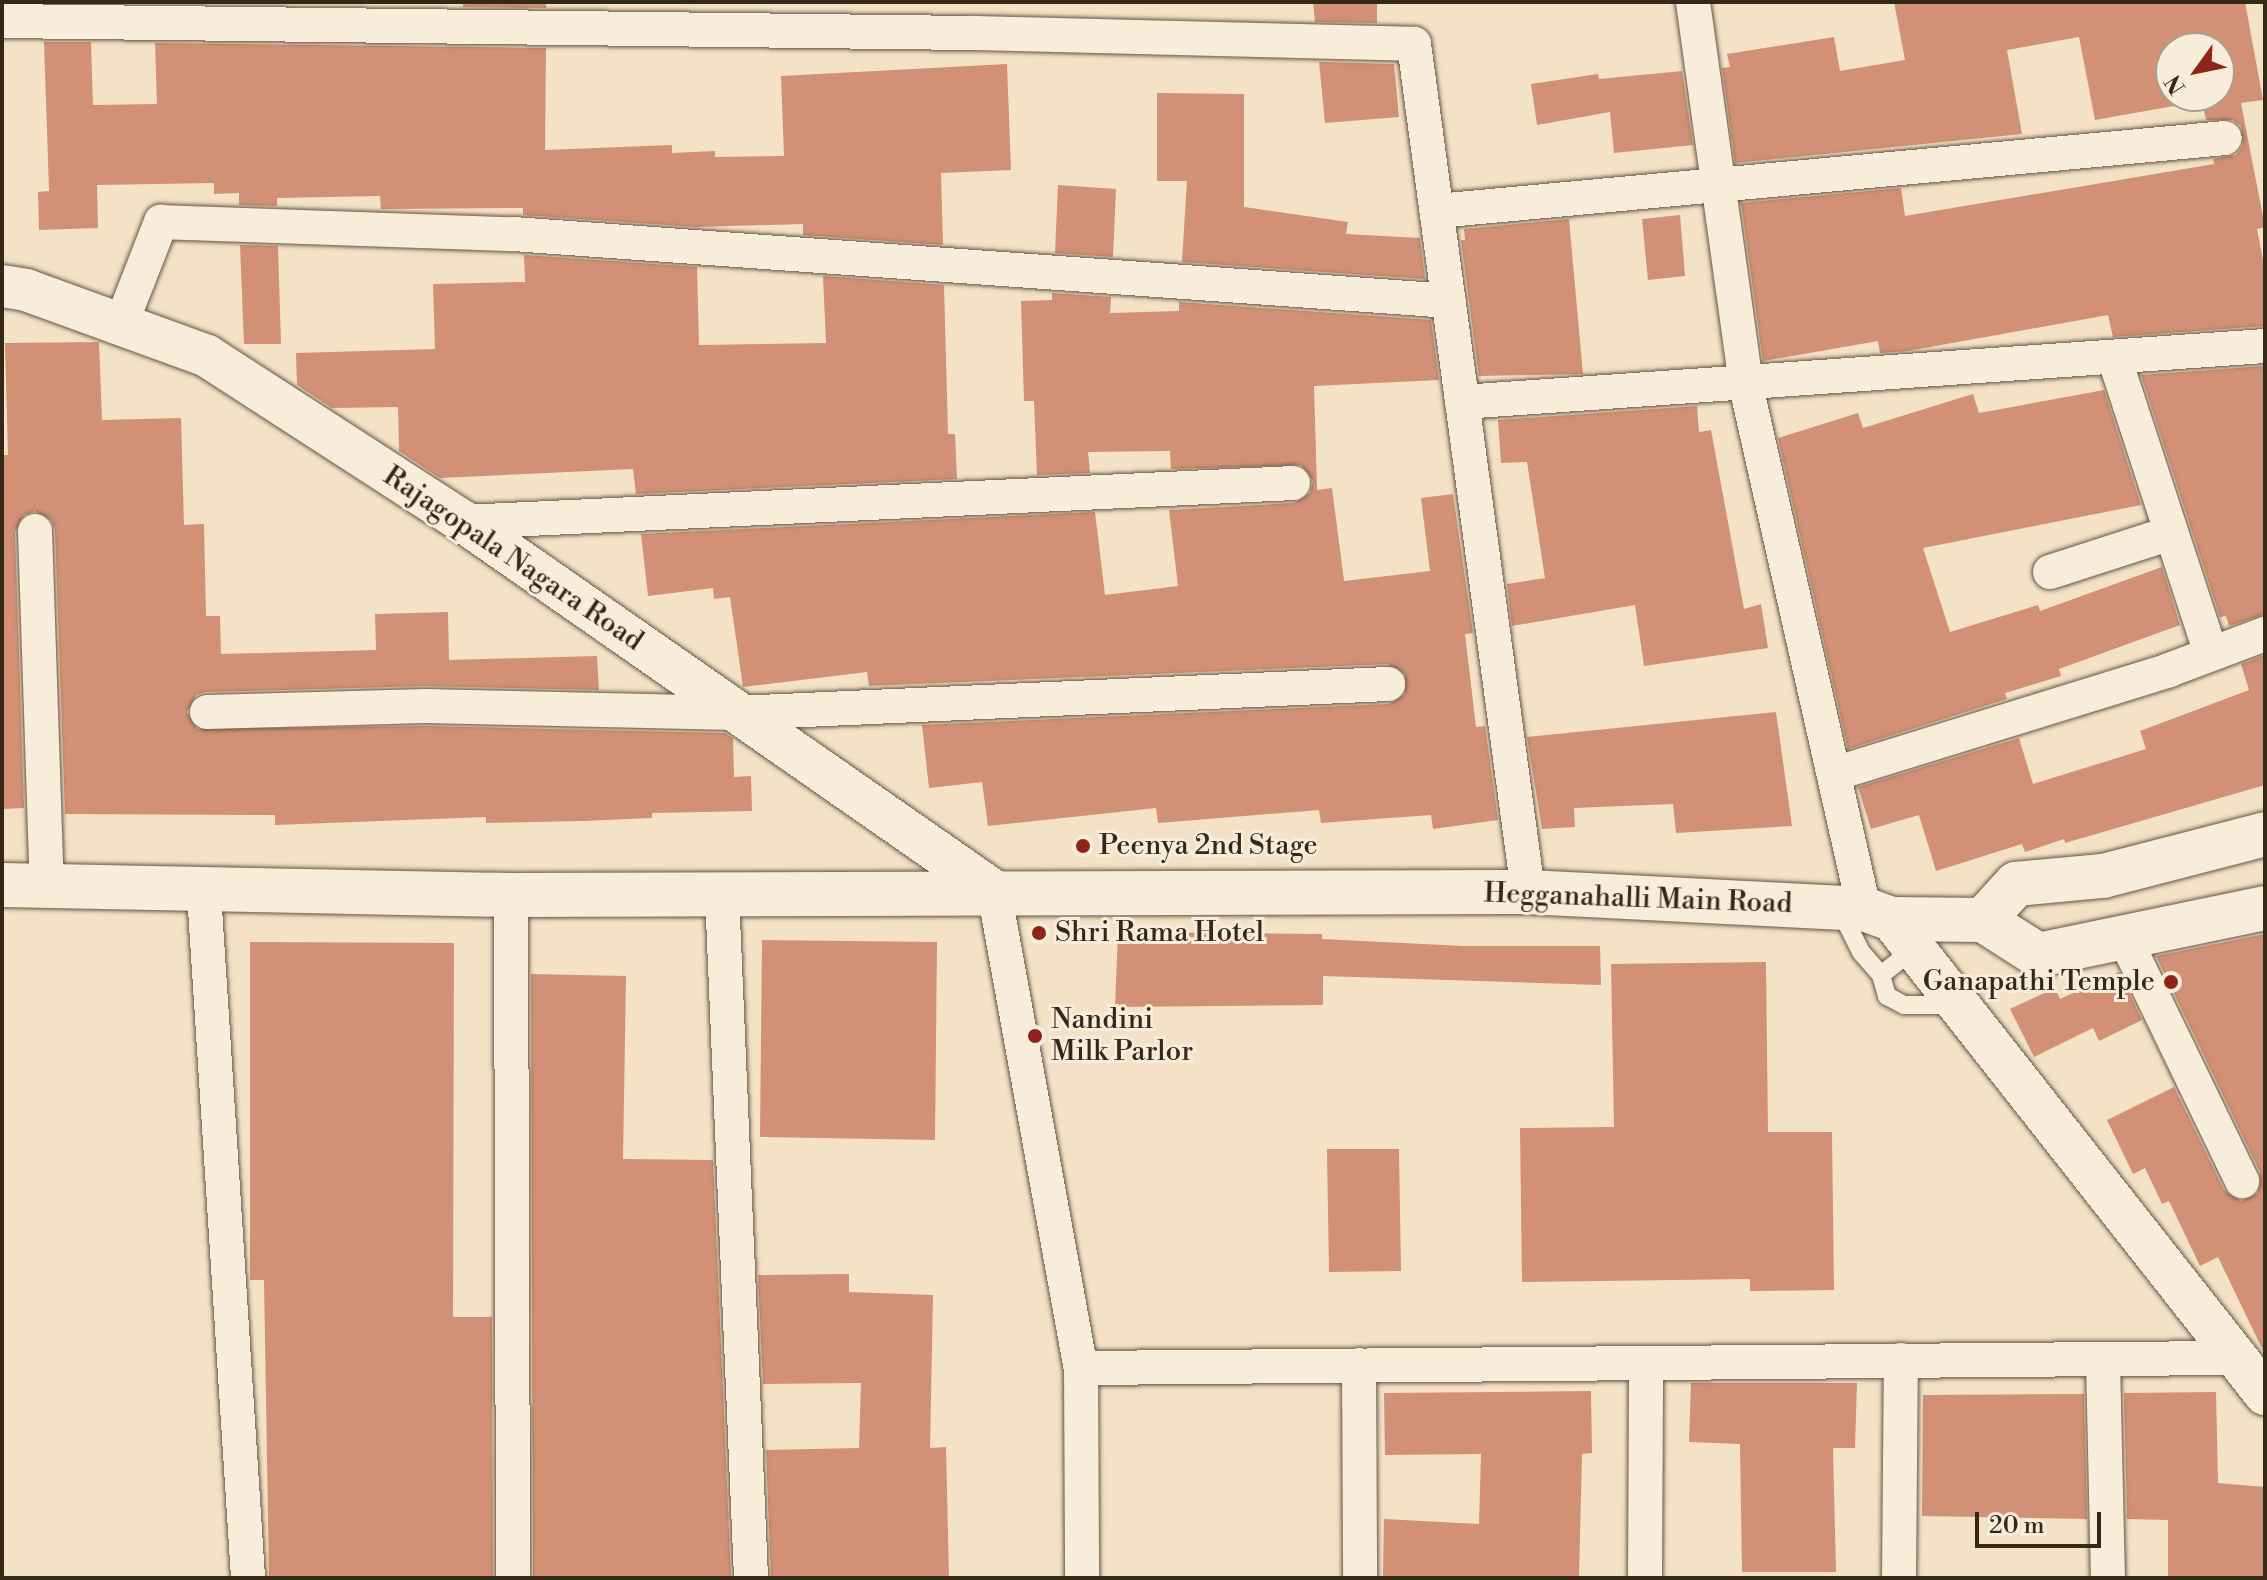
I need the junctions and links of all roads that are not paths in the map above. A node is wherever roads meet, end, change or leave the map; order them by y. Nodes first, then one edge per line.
1 (1693, 2) edge
2 (58, 12) edge
3 (2, 21) edge
4 (2225, 138) dead end
5 (1722, 188) junction
6 (1437, 211) junction
7 (2, 286) edge
8 (1449, 301) junction
9 (121, 324) junction
10 (2265, 346) edge
11 (2114, 357) junction
12 (1746, 386) junction
13 (1462, 402) junction
14 (1293, 483) dead end
15 (464, 522) junction
16 (35, 531) dead end
17 (2171, 533) junction
18 (2050, 572) dead end
19 (2265, 634) edge
20 (2211, 654) junction
21 (1388, 684) dead end
22 (207, 712) dead end
23 (737, 713) junction
24 (1834, 774) junction
25 (2265, 834) edge
26 (2, 885) edge
27 (47, 887) junction
28 (994, 891) junction
29 (1528, 892) junction
30 (204, 893) junction
31 (722, 894) junction
32 (511, 895) junction
33 (2265, 908) edge
34 (1983, 920) junction
35 (1878, 921) junction
36 (2126, 941) junction
37 (1881, 975) junction
38 (1962, 1005) junction
39 (2242, 1181) dead end
40 (2236, 1358) junction
41 (1901, 1360) junction
42 (2103, 1361) junction
43 (1646, 1363) junction
44 (1359, 1365) junction
45 (1081, 1368) junction
46 (2265, 1394) edge
47 (248, 1578) edge
48 (513, 1578) edge
49 (751, 1578) edge
50 (1082, 1578) edge
51 (1360, 1578) edge
52 (1645, 1578) edge
53 (1899, 1578) edge
54 (2108, 1578) edge

1 - 5 street
2 - 3 street
2 - 6 street
4 - 5 street
5 - 6 street
5 - 12 street
6 - 8 street
7 - 9 street, Rajagopala Nagara Road
8 - 9 street
8 - 13 street
9 - 15 street, Rajagopala Nagara Road
10 - 11 street
11 - 12 street
11 - 17 street
12 - 13 street
12 - 24 street
13 - 29 street
14 - 15 street
15 - 23 street, Rajagopala Nagara Road
16 - 27 street
17 - 18 street
17 - 20 street
19 - 20 street
20 - 24 street
21 - 23 street
22 - 23 street
23 - 28 street, Rajagopala Nagara Road
24 - 35 street
25 - 34 main road
26 - 27 main road, Hegganahalli Main Road
27 - 30 main road, Hegganahalli Main Road
28 - 29 main road, Hegganahalli Main Road
28 - 31 main road, Hegganahalli Main Road
28 - 45 street
29 - 35 main road, Hegganahalli Main Road
30 - 32 main road, Hegganahalli Main Road
30 - 47 street
31 - 32 main road, Hegganahalli Main Road
31 - 49 street
32 - 48 street
33 - 36 main road
34 - 35 main road, Hegganahalli Main Road
34 - 36 main road
35 - 37 lane
35 - 37 lane
35 - 38 street
36 - 39 street
37 - 38 lane
38 - 40 street
40 - 42 street
40 - 46 street
41 - 42 street
41 - 43 street
41 - 53 street
42 - 54 street
43 - 44 street
43 - 52 street
44 - 45 street
44 - 51 street
45 - 50 street

